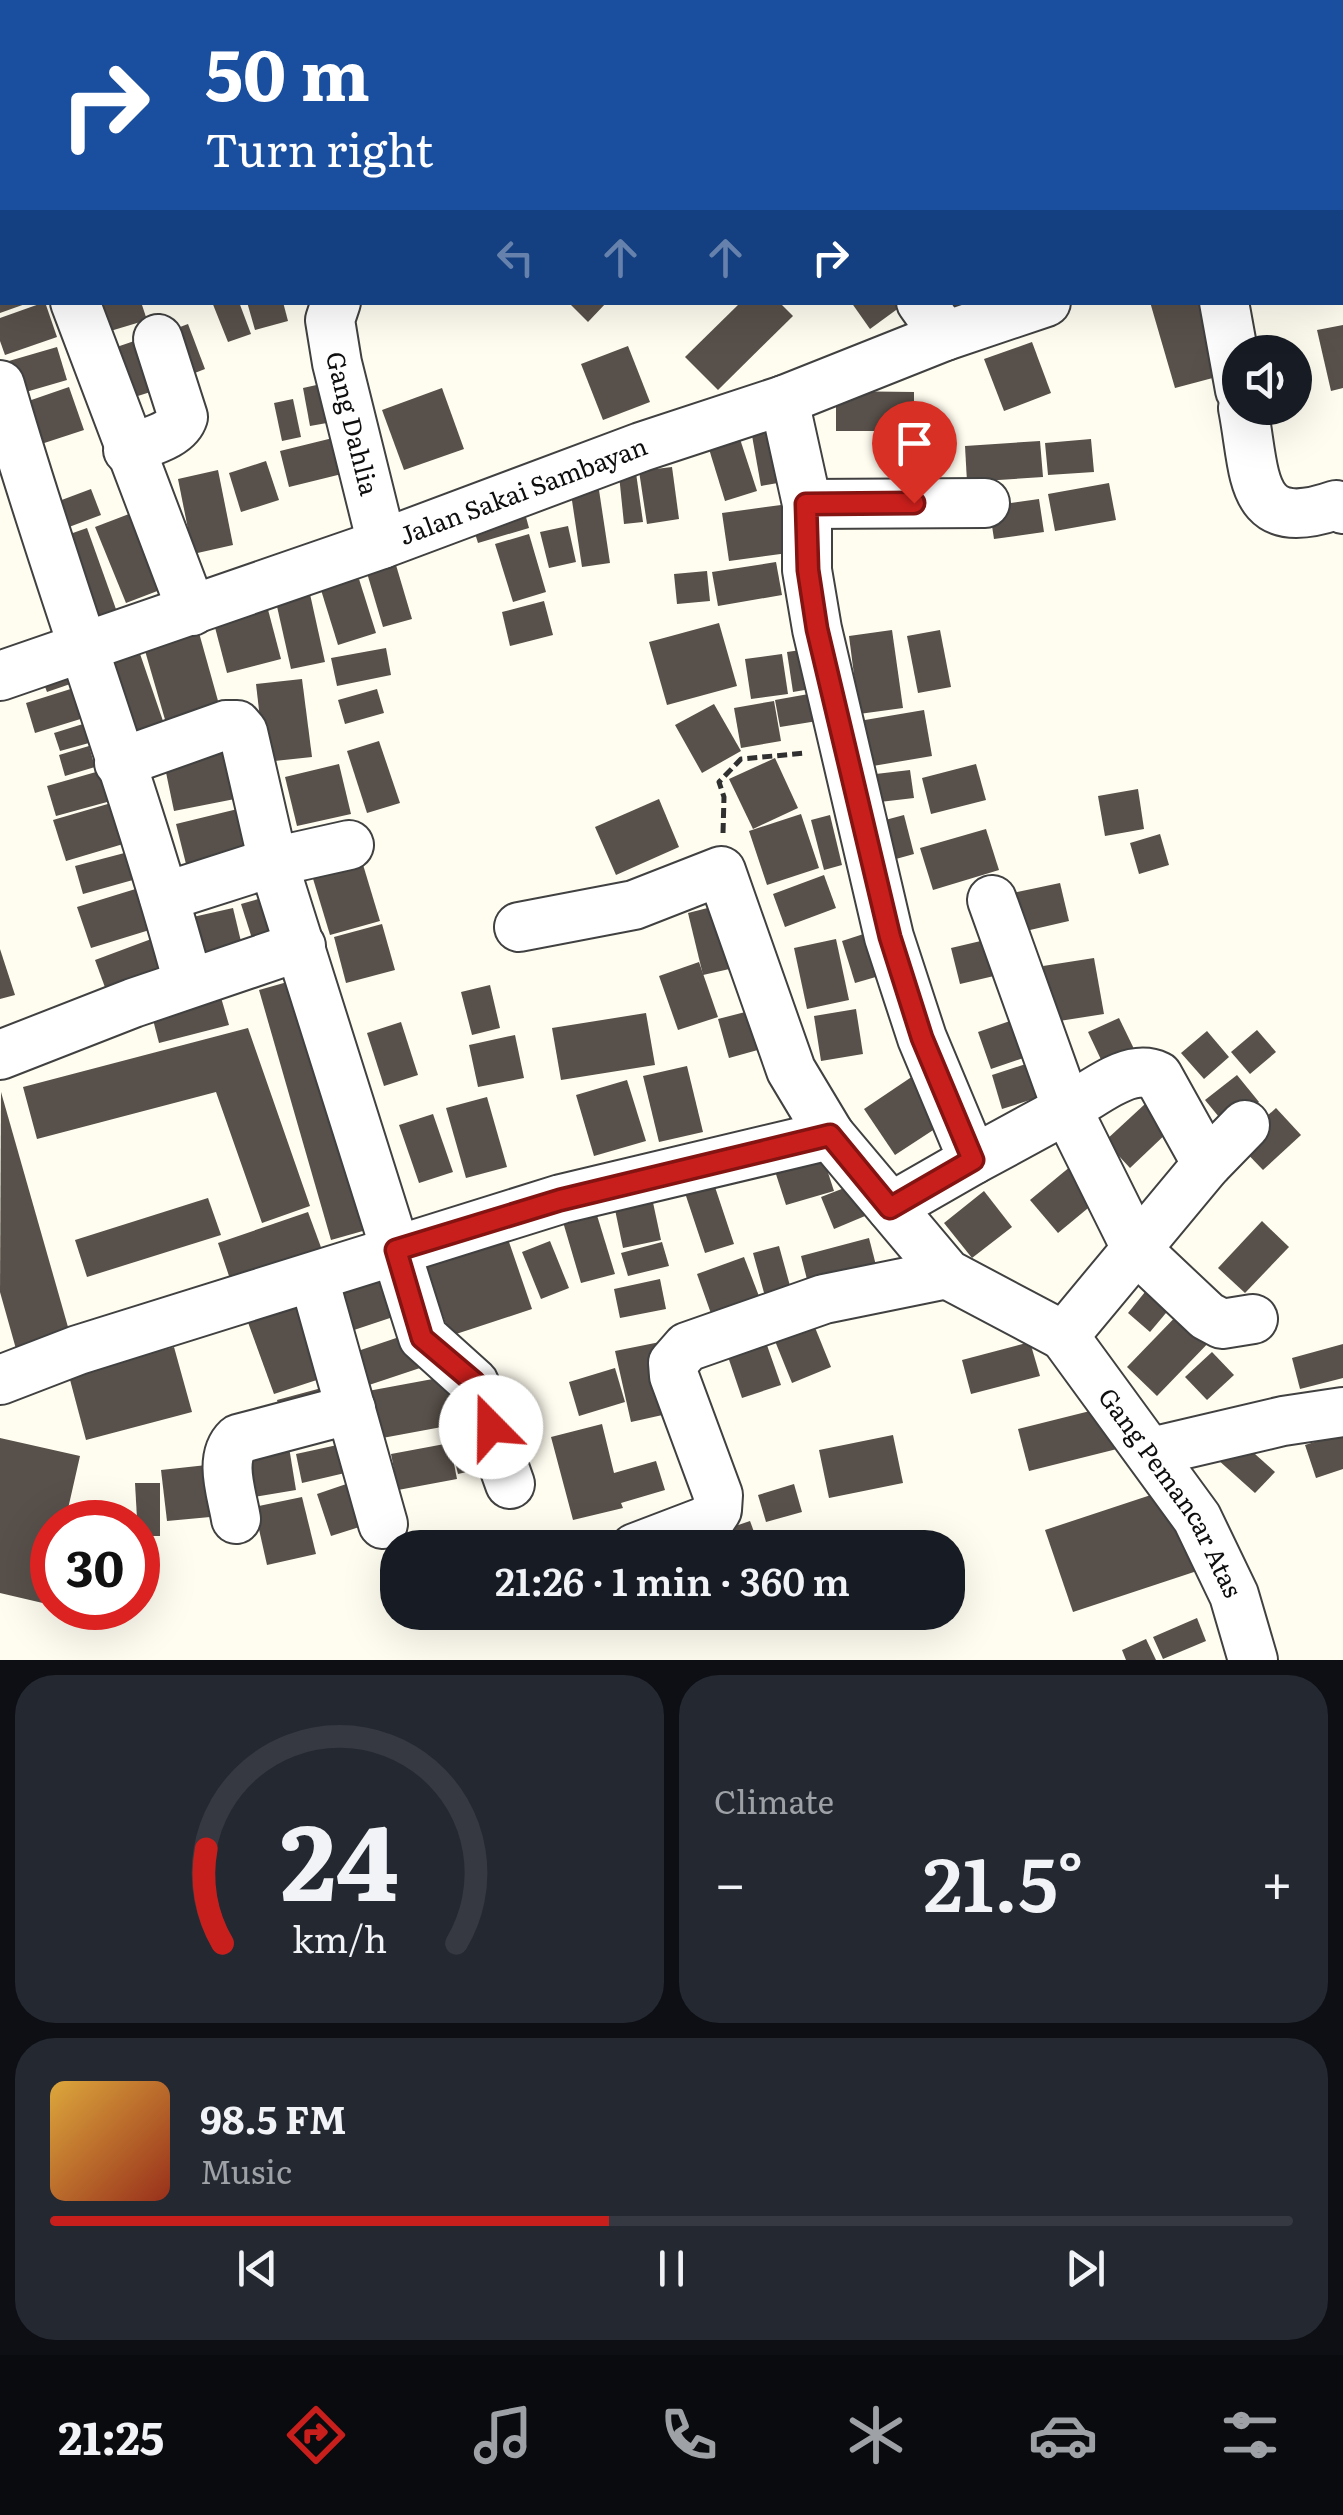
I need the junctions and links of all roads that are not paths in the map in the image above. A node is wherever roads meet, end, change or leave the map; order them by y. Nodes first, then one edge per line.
1 (76, 305) edge
2 (335, 305) edge
3 (1026, 305) edge
4 (1225, 305) edge
5 (933, 319) edge
6 (1230, 335) edge
7 (158, 339) dead end
8 (0, 385) edge
9 (784, 400) junction
10 (1247, 425) edge
11 (128, 450) junction
12 (985, 502) dead end
13 (806, 504) junction
14 (1343, 510) edge
15 (382, 544) junction
16 (192, 612) junction
17 (85, 647) junction
18 (0, 676) edge
19 (120, 763) junction
20 (349, 845) dead end
21 (274, 862) junction
22 (164, 897) junction
23 (992, 900) dead end
24 (519, 928) dead end
25 (301, 946) junction
26 (183, 964) dead end
27 (0, 1055) edge
28 (1066, 1108) junction
29 (1245, 1125) dead end
30 (830, 1135) junction
31 (973, 1160) junction
32 (1207, 1164) junction
33 (890, 1208) junction
34 (396, 1250) junction
35 (1137, 1250) junction
36 (948, 1274) junction
37 (314, 1279) junction
38 (1253, 1319) dead end
39 (1064, 1336) junction
40 (0, 1380) edge
41 (351, 1409) junction
42 (1343, 1412) edge
43 (1151, 1452) junction
44 (510, 1484) dead end
45 (236, 1519) dead end
46 (383, 1524) dead end
47 (682, 1530) edge
48 (1253, 1660) edge

1 - 11 street
2 - 15 street, Gang Dahlia
3 - 5 street, Jalan Sakai Sambayan
4 - 6 street
5 - 9 street, Jalan Sakai Sambayan
7 - 11 street
8 - 17 street
9 - 13 street
9 - 15 street, Jalan Sakai Sambayan
10 - 14 street
11 - 16 street
12 - 13 street
13 - 31 street
15 - 16 street, Jalan Sakai Sambayan
16 - 17 street, Jalan Sakai Sambayan
17 - 18 street, Jalan Sakai Sambayan
17 - 19 street
19 - 21 street
19 - 22 street
20 - 21 street
21 - 22 street
21 - 25 street
22 - 26 street
23 - 28 street
24 - 30 street
25 - 27 street
25 - 34 street
28 - 31 street
28 - 32 street
28 - 35 street
29 - 32 street
30 - 33 street
30 - 34 street
31 - 33 street
32 - 35 street
33 - 36 street
34 - 37 street
34 - 44 street
35 - 38 street
35 - 39 street
36 - 39 street
36 - 47 street
37 - 40 street
37 - 41 street
39 - 43 street, Gang Pemancar Atas
41 - 45 street
41 - 46 street
42 - 43 street
43 - 48 street, Gang Pemancar Atas

